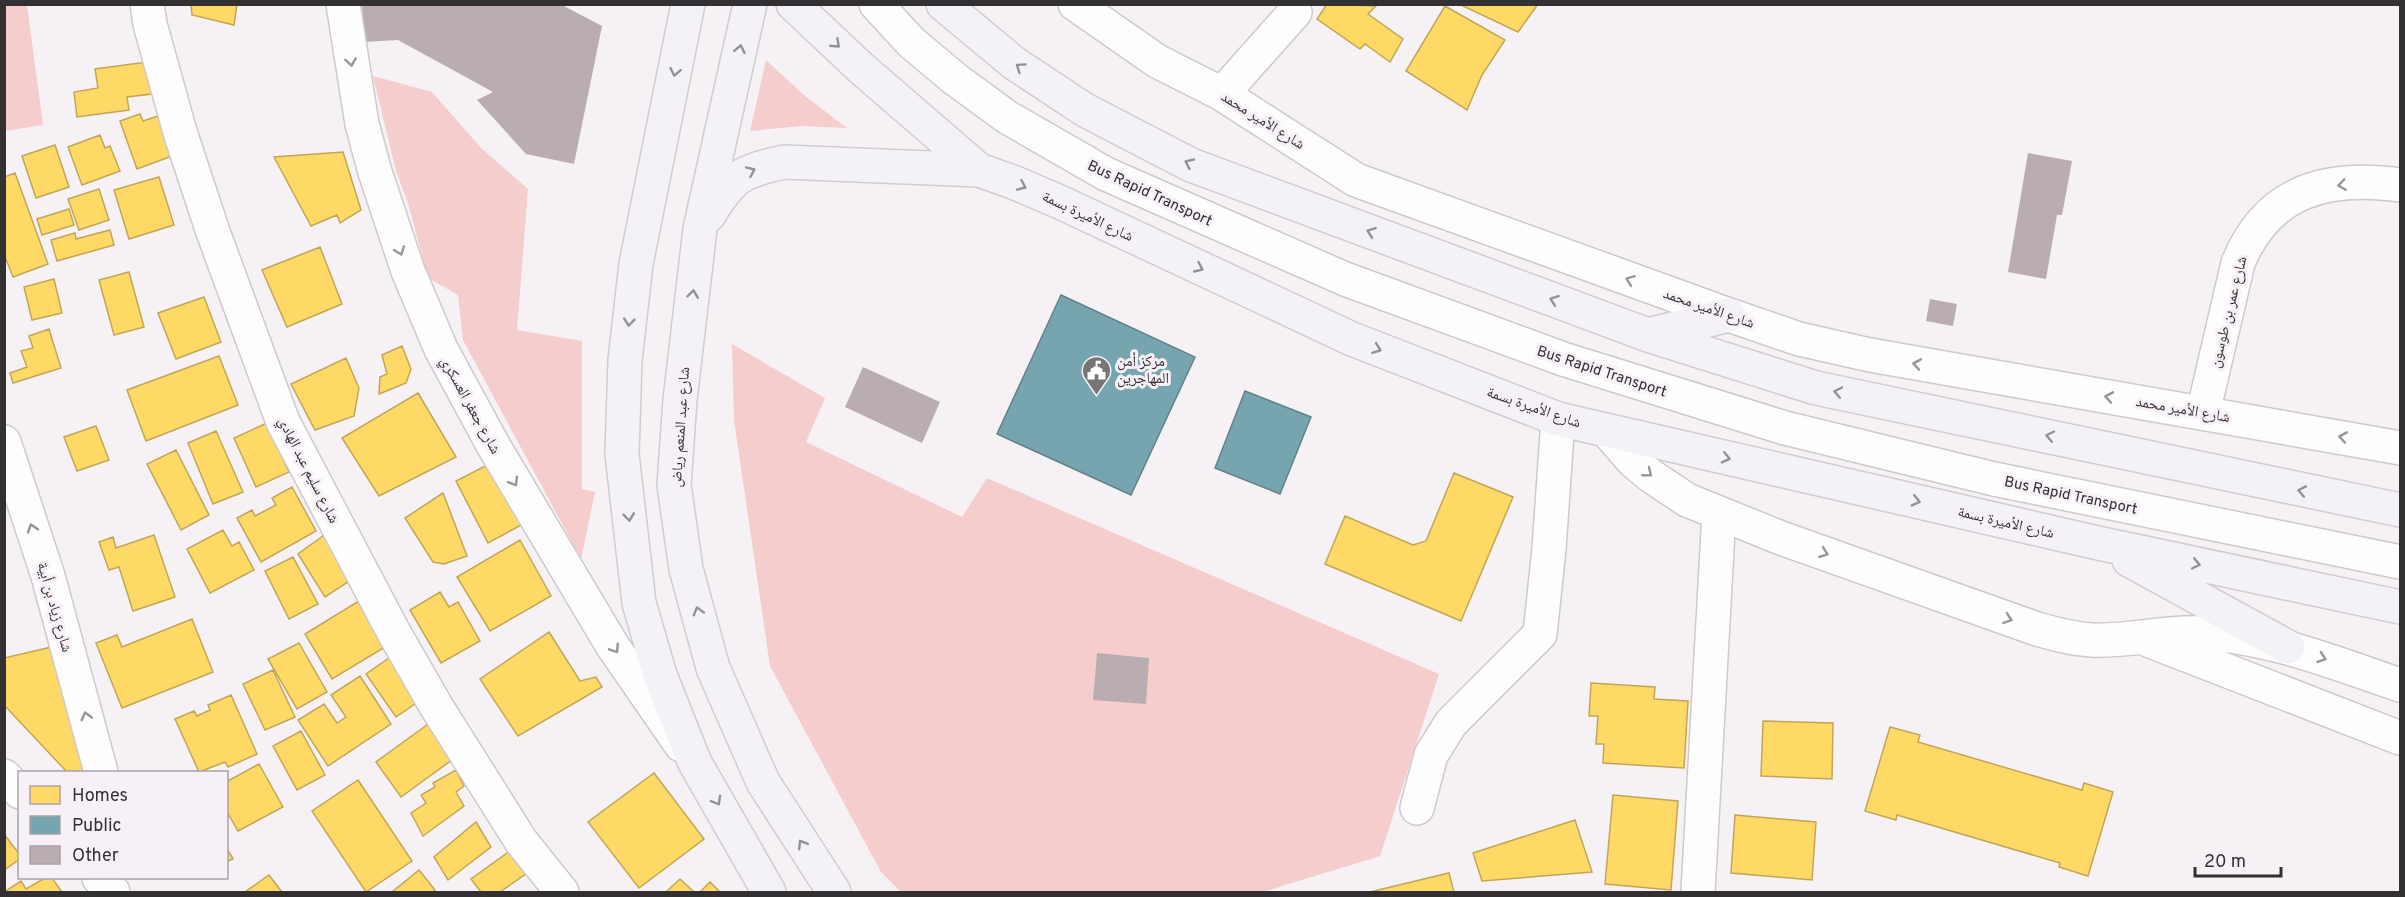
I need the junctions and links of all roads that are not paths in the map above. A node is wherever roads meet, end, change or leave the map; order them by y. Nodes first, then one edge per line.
1 (147, 4) edge
2 (342, 4) edge
3 (688, 4) edge
4 (750, 4) edge
5 (793, 4) edge
6 (876, 4) edge
7 (943, 4) edge
8 (1075, 4) edge
9 (1295, 12) dead end
10 (1222, 94) junction
11 (979, 170) junction
12 (2400, 184) edge
13 (700, 229) junction
14 (1729, 315) junction
15 (1648, 335) junction
16 (2203, 412) junction
17 (1557, 419) junction
18 (1607, 430) junction
19 (4, 442) edge
20 (2400, 448) edge
21 (2400, 510) edge
22 (1719, 513) junction
23 (2098, 543) junction
24 (2400, 562) edge
25 (2400, 607) edge
26 (2140, 637) junction
27 (2288, 647) junction
28 (2400, 685) edge
29 (2400, 738) edge
30 (695, 763) junction
31 (101, 771) edge
32 (4, 776) edge
33 (18, 790) edge
34 (1416, 808) dead end
35 (562, 892) edge
36 (769, 892) edge
37 (834, 892) edge
38 (1698, 892) edge

1 - 35 street, شارع سليم عبد الهادي
2 -> 30 street, شارع جعفر العسكري
3 -> 30 main road
13 -> 4 main road, شارع عبد المنعم رياض
5 -> 11 main road, شارع الأميرة بسمة
6 - 24 street, Bus Rapid Transport
15 -> 7 main road
8 - 10 street, شارع الأمير محمد
9 - 10 street
14 -> 10 street, شارع الأمير محمد
13 -> 11 main road
11 -> 17 main road, شارع الأميرة بسمة
12 -> 16 street, شارع عمر بن طوسون
37 -> 13 main road, شارع عبد المنعم رياض
14 - 15 main road
16 -> 14 street, شارع الأمير محمد
21 -> 15 main road
20 -> 16 street, شارع الأمير محمد
17 - 18 main road, شارع الأميرة بسمة
17 - 34 street
18 -> 22 street
18 -> 23 main road, شارع الأميرة بسمة
31 -> 19 street, شارع زياد بن أبية
22 -> 26 street
22 - 38 street
23 -> 25 main road, شارع الأميرة بسمة
23 - 27 main road
26 - 27 street
26 - 29 street
27 -> 28 street
30 -> 36 main road
32 - 33 street

